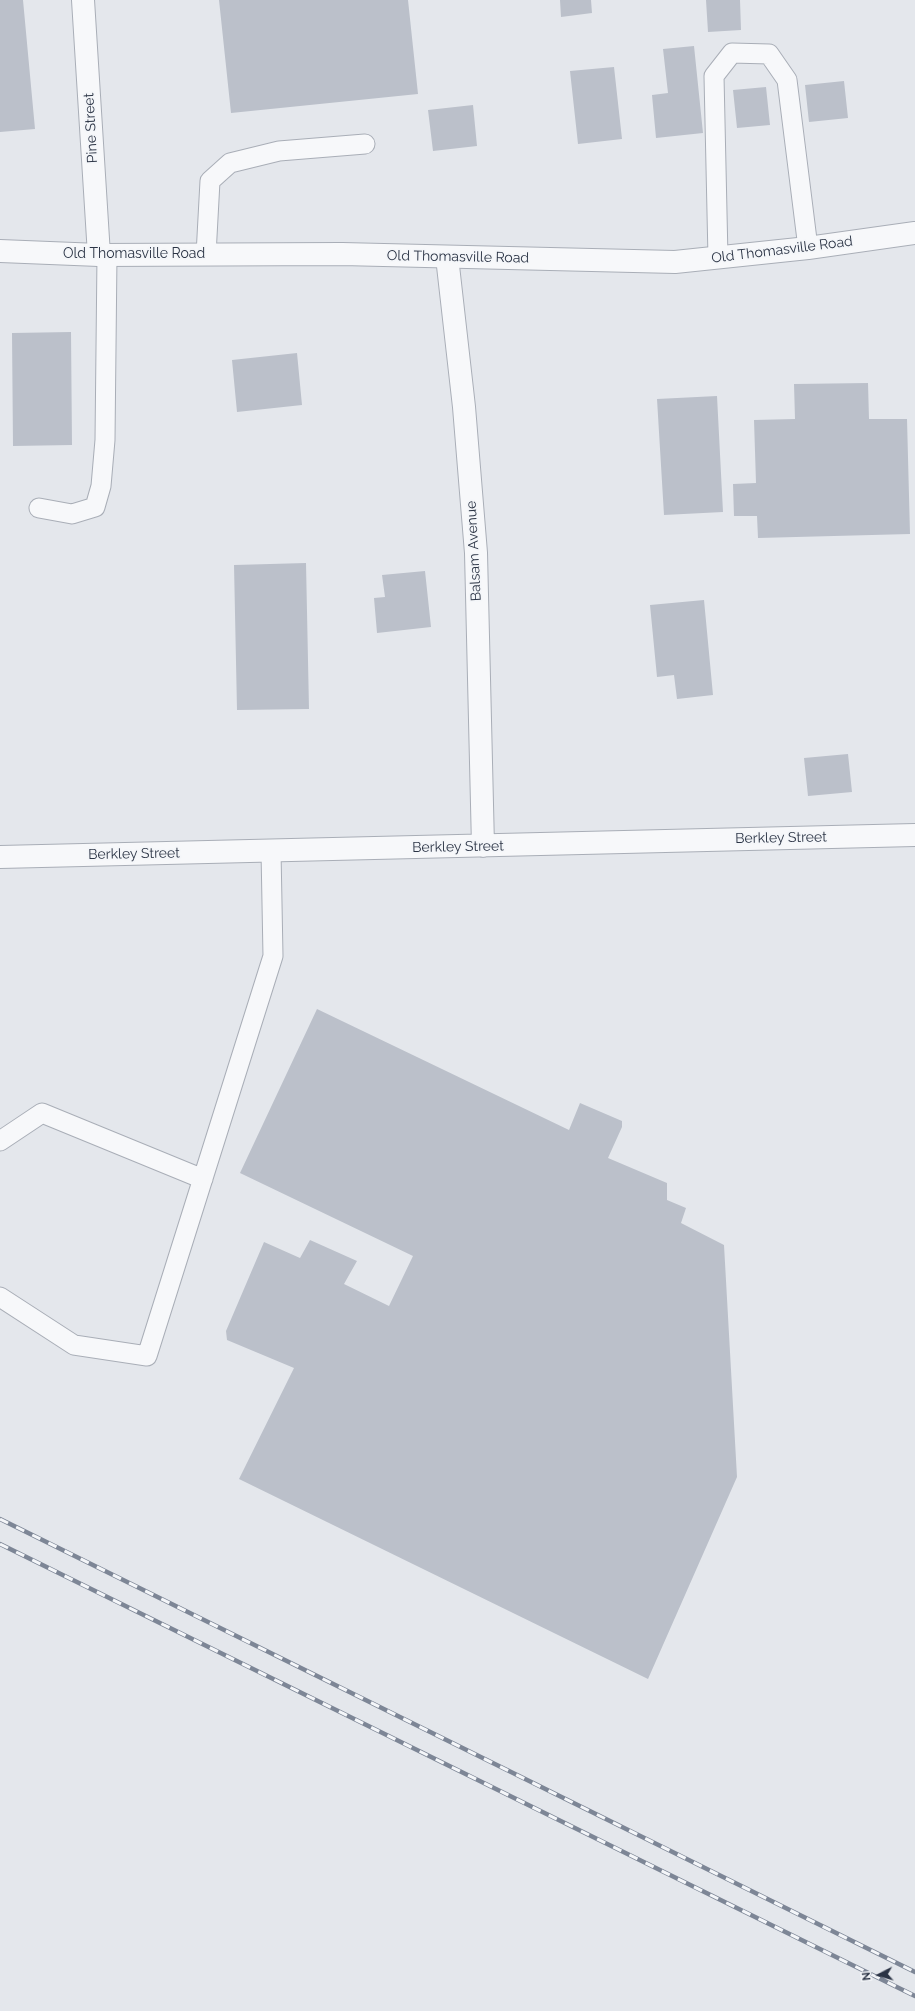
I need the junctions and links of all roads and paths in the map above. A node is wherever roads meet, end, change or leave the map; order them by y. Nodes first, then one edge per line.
1 (84, 0) edge
2 (365, 144) dead end
3 (915, 233) edge
4 (808, 248) junction
5 (0, 252) edge
6 (103, 255) junction
7 (206, 255) junction
8 (446, 257) junction
9 (718, 258) junction
10 (39, 508) dead end
11 (915, 835) edge
12 (483, 846) junction
13 (271, 851) junction
14 (0, 857) edge
15 (0, 1141) edge
16 (202, 1179) junction
17 (0, 1297) edge

1 - 6 street, Pine Street
2 - 7 lane
3 - 4 street, Old Thomasville Road
4 - 9 street, Old Thomasville Road
4 - 9 lane
5 - 6 street, Old Thomasville Road
6 - 7 street, Old Thomasville Road
6 - 10 lane
7 - 8 street, Old Thomasville Road
8 - 9 street, Old Thomasville Road
8 - 12 street, Balsam Avenue
11 - 12 street, Berkley Street
12 - 13 street, Berkley Street
13 - 14 street, Berkley Street
13 - 16 lane
15 - 16 lane
16 - 17 lane

